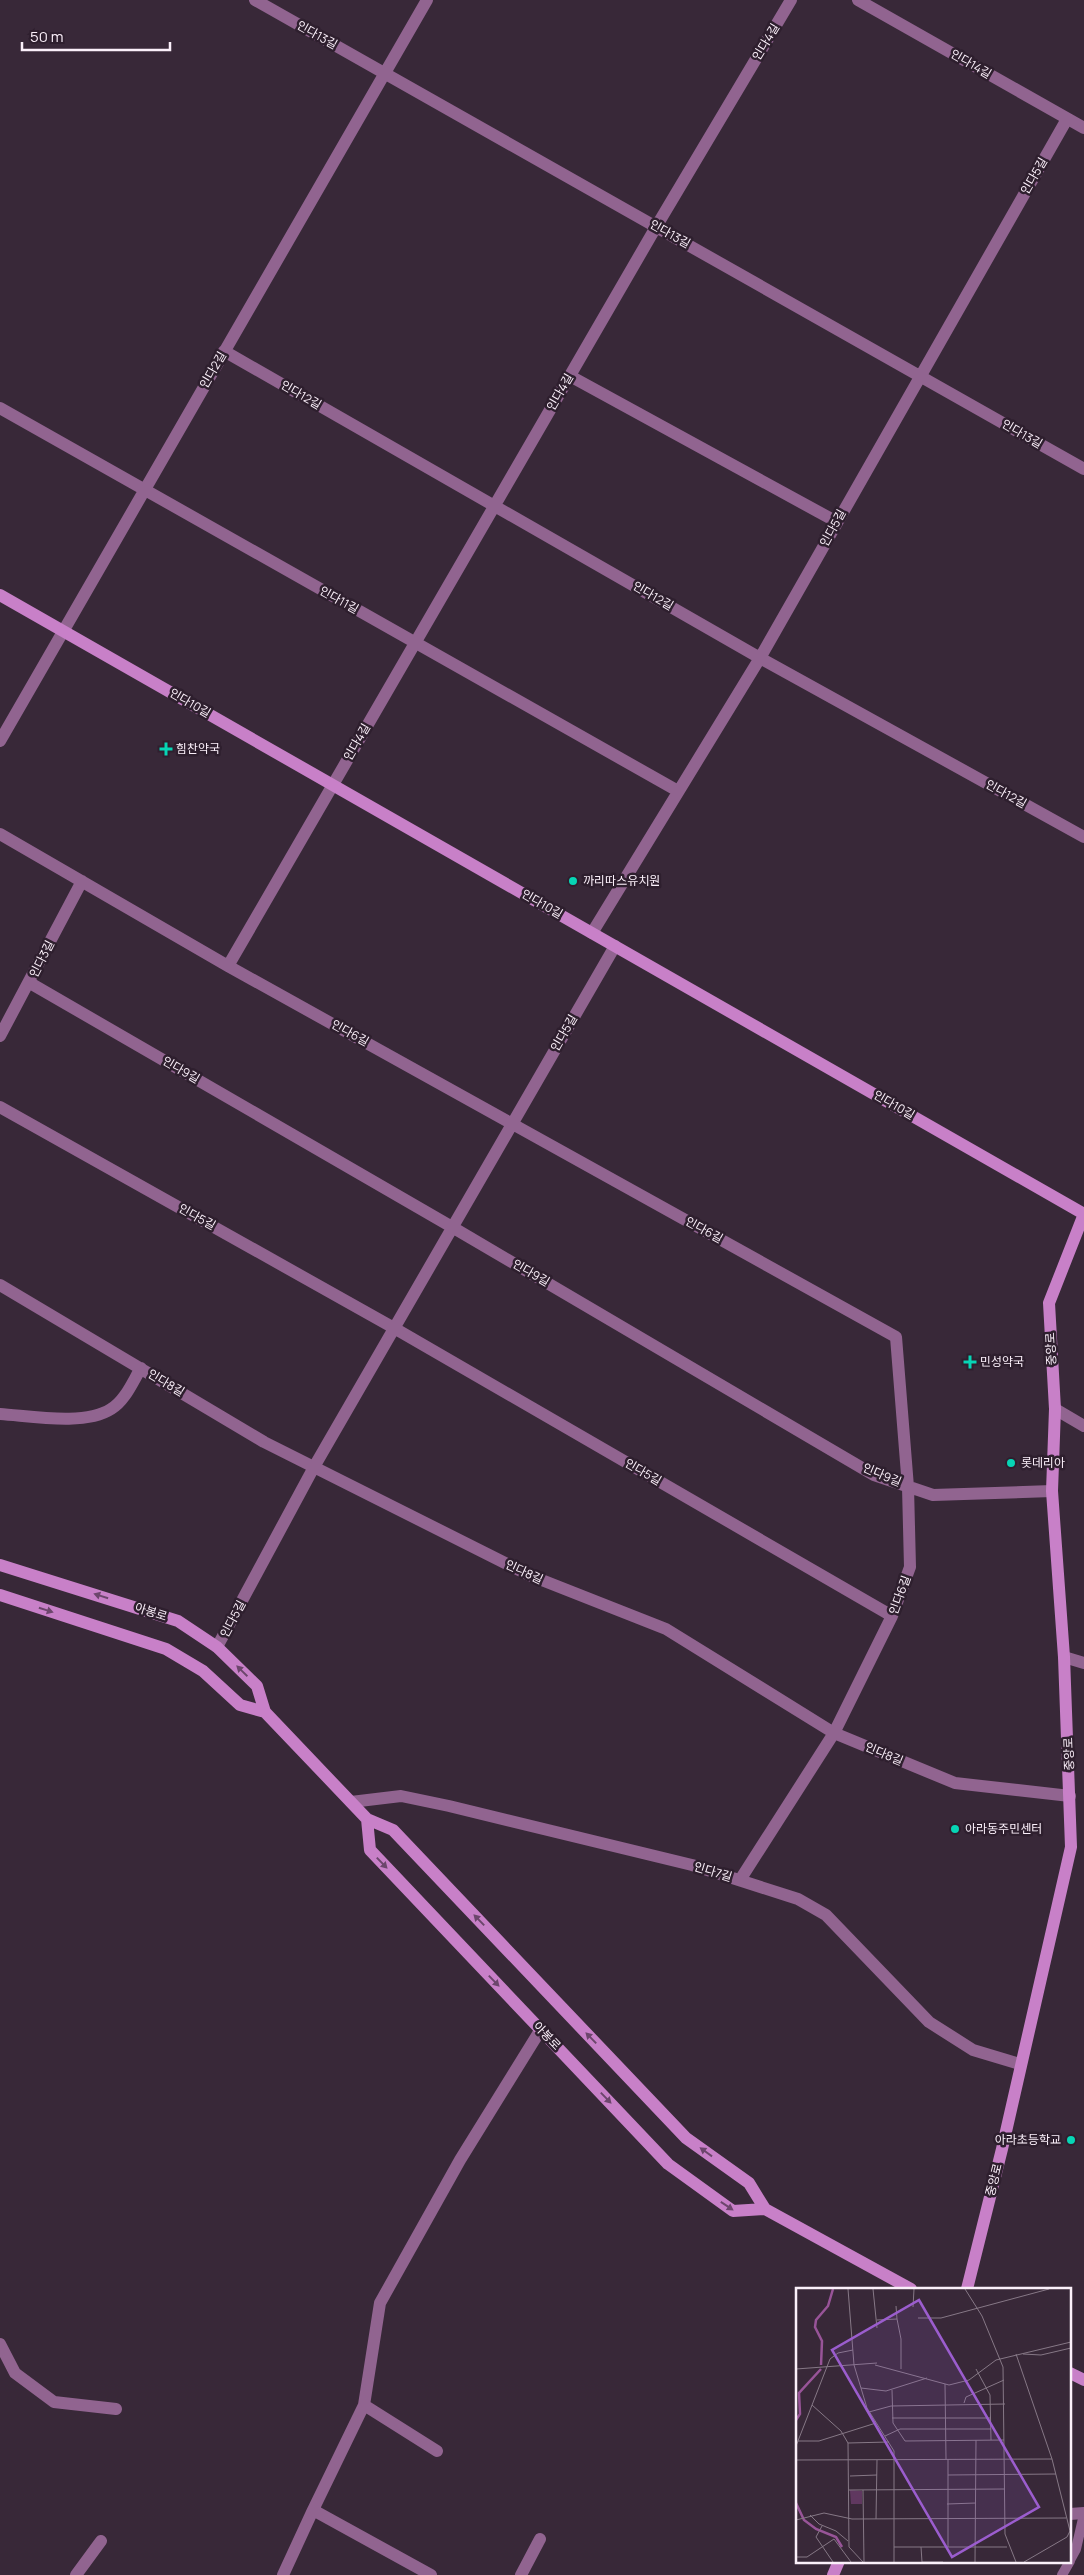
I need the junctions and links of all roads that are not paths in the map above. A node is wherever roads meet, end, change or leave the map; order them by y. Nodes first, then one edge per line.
1 (255, 0) edge
2 (427, 0) edge
3 (791, 0) edge
4 (858, 0) edge
5 (383, 72) junction
6 (1067, 119) junction
7 (1084, 128) edge
8 (656, 227) junction
9 (224, 351) junction
10 (570, 376) junction
11 (919, 376) junction
12 (0, 408) edge
13 (1084, 469) edge
14 (144, 491) junction
15 (495, 505) junction
16 (837, 522) junction
17 (0, 595) edge
18 (64, 631) junction
19 (415, 642) junction
20 (760, 658) junction
21 (0, 741) edge
22 (332, 784) junction
23 (678, 791) junction
24 (0, 834) edge
25 (1084, 837) edge
26 (82, 882) junction
27 (592, 933) junction
28 (615, 946) junction
29 (228, 966) junction
30 (30, 983) junction
31 (0, 1036) edge
32 (0, 1107) edge
33 (513, 1122) junction
34 (1084, 1214) edge
35 (452, 1227) junction
36 (0, 1285) edge
37 (394, 1328) junction
38 (141, 1368) junction
39 (1055, 1409) junction
40 (0, 1414) edge
41 (1084, 1426) edge
42 (314, 1466) junction
43 (908, 1487) junction
44 (1052, 1491) junction
45 (0, 1565) edge
46 (0, 1595) edge
47 (892, 1616) junction
48 (217, 1647) junction
49 (1064, 1657) junction
50 (1084, 1663) edge
51 (265, 1712) junction
52 (834, 1733) junction
53 (1070, 1796) junction
54 (351, 1802) junction
55 (367, 1819) junction
56 (740, 1880) junction
57 (541, 2029) junction
58 (1020, 2064) junction
59 (765, 2209) junction
60 (909, 2288) edge
61 (967, 2288) edge
62 (0, 2344) edge
63 (1072, 2374) edge
64 (1084, 2380) edge
65 (364, 2405) junction
66 (116, 2409) dead end
67 (436, 2452) dead end
68 (313, 2510) junction
69 (1084, 2514) edge
70 (540, 2539) dead end
71 (101, 2541) dead end
72 (1072, 2557) edge
73 (840, 2562) edge
74 (1069, 2562) edge
75 (76, 2575) edge
76 (283, 2575) edge
77 (431, 2575) edge
78 (521, 2575) edge
79 (833, 2575) edge
80 (1062, 2575) edge

1 - 5 street, 인다13길
2 - 5 street, 인다2길
3 - 8 street, 인다4길
4 - 6 street, 인다14길
5 - 8 street, 인다13길
5 - 9 street, 인다2길
6 - 7 street, 인다14길
6 - 11 street, 인다5길
8 - 10 street, 인다4길
8 - 11 street, 인다13길
9 - 14 street, 인다2길
9 - 15 street, 인다12길
10 - 15 street, 인다4길
10 - 16 street
11 - 13 street, 인다13길
11 - 16 street, 인다5길
12 - 14 street, 인다11길
14 - 18 street, 인다2길
14 - 19 street, 인다11길
15 - 19 street, 인다4길
15 - 20 street, 인다12길
16 - 20 street, 인다5길
17 - 18 main road, 인다10길
18 - 21 street, 인다2길
18 - 22 main road, 인다10길
19 - 22 street, 인다4길
19 - 23 street, 인다11길
20 - 23 street, 인다5길
20 - 25 street, 인다12길
22 - 27 main road, 인다10길
22 - 29 street, 인다4길
23 - 27 street, 인다5길
24 - 26 street, 인다6길
26 - 29 street, 인다6길
26 - 30 street, 인다3길
27 - 28 main road, 인다10길
28 - 33 street, 인다5길
28 - 34 main road, 인다10길
29 - 33 street, 인다6길
30 - 31 street, 인다3길
30 - 35 street, 인다9길
32 - 37 street, 인다5길
33 - 35 street, 인다5길
33 - 43 street, 인다6길
34 - 39 main road, 중앙로
35 - 37 street, 인다5길
35 - 43 street, 인다9길
36 - 38 street, 인다8길
37 - 42 street, 인다5길
37 - 47 street, 인다5길
38 - 40 street
38 - 42 street, 인다8길
39 - 41 street
39 - 44 main road, 중앙로
42 - 48 street, 인다5길
42 - 52 street, 인다8길
43 - 44 street, 인다9길
43 - 47 street, 인다6길
44 - 49 main road, 중앙로
48 -> 45 main road, 아봉로
46 -> 51 main road
47 - 52 street, 인다6길
51 -> 48 main road, 아봉로
49 - 50 street
49 - 53 main road, 중앙로
51 - 54 main road, 아봉로
52 - 53 street, 인다8길
52 - 56 street, 인다6길
53 - 58 main road, 중앙로
54 - 55 main road, 아봉로
54 - 56 street, 인다7길
55 -> 57 main road, 아봉로
59 -> 55 main road, 아봉로
56 - 58 street, 인다7길
57 -> 59 main road, 아봉로
57 - 65 street
58 - 61 main road, 중앙로
59 - 60 main road, 아봉로
62 - 66 street
63 - 64 main road
65 - 67 street
65 - 68 street
68 - 76 street
68 - 77 street
69 - 72 lane
70 - 78 street
71 - 75 street
73 - 79 main road
74 - 80 lane

